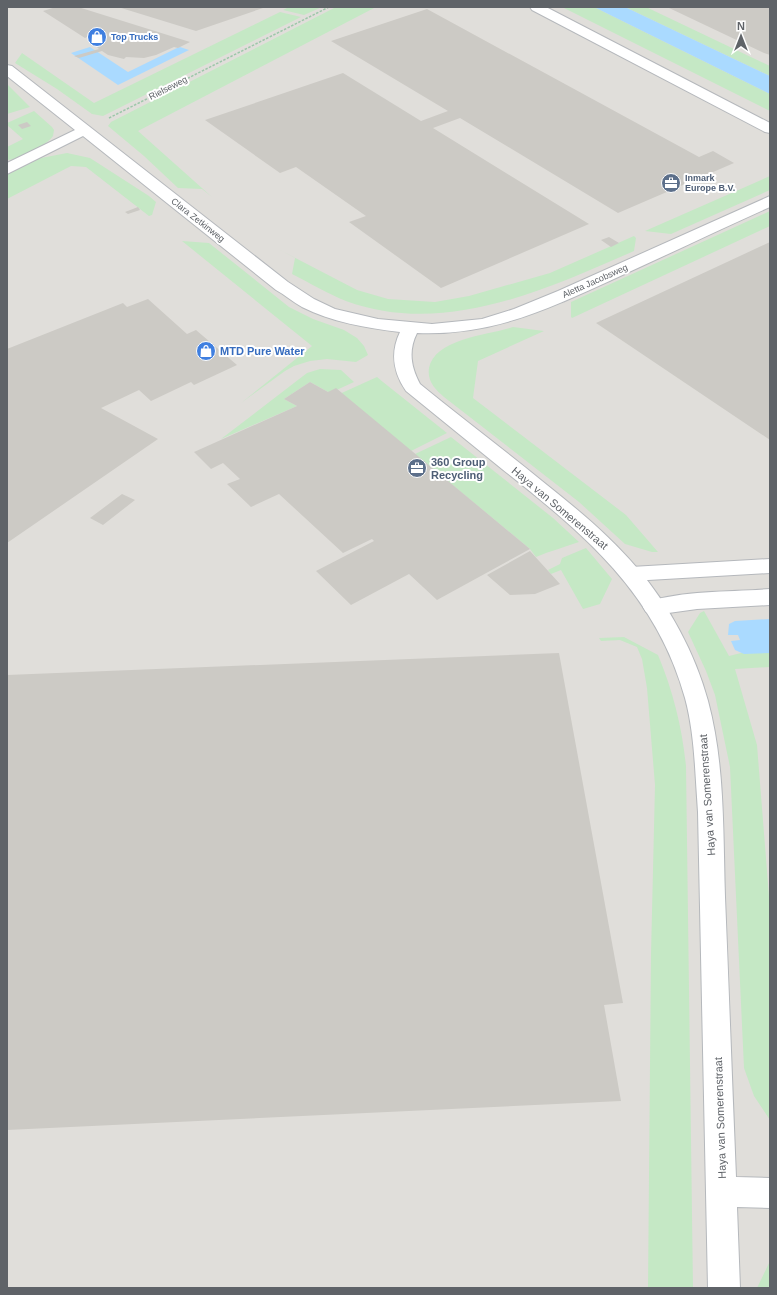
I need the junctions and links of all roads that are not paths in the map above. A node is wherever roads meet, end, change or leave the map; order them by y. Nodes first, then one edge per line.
1 (536, 7) edge
2 (7, 69) edge
3 (770, 129) edge
4 (85, 130) junction
5 (7, 169) edge
6 (770, 201) edge
7 (410, 329) junction
8 (770, 566) edge
9 (631, 574) junction
10 (770, 597) edge
11 (654, 607) junction
12 (722, 1192) junction
13 (770, 1193) edge
14 (724, 1288) edge

1 - 3 street
2 - 4 street, Clara Zetkinweg
4 - 5 street
4 - 7 street, Clara Zetkinweg
6 - 7 street, Aletta Jacobsweg
7 - 9 street, Haya van Somerenstraat
8 - 9 street
9 - 11 street, Haya van Somerenstraat
10 - 11 street
11 - 12 street, Haya van Somerenstraat
12 - 13 street
12 - 14 street, Haya van Somerenstraat

